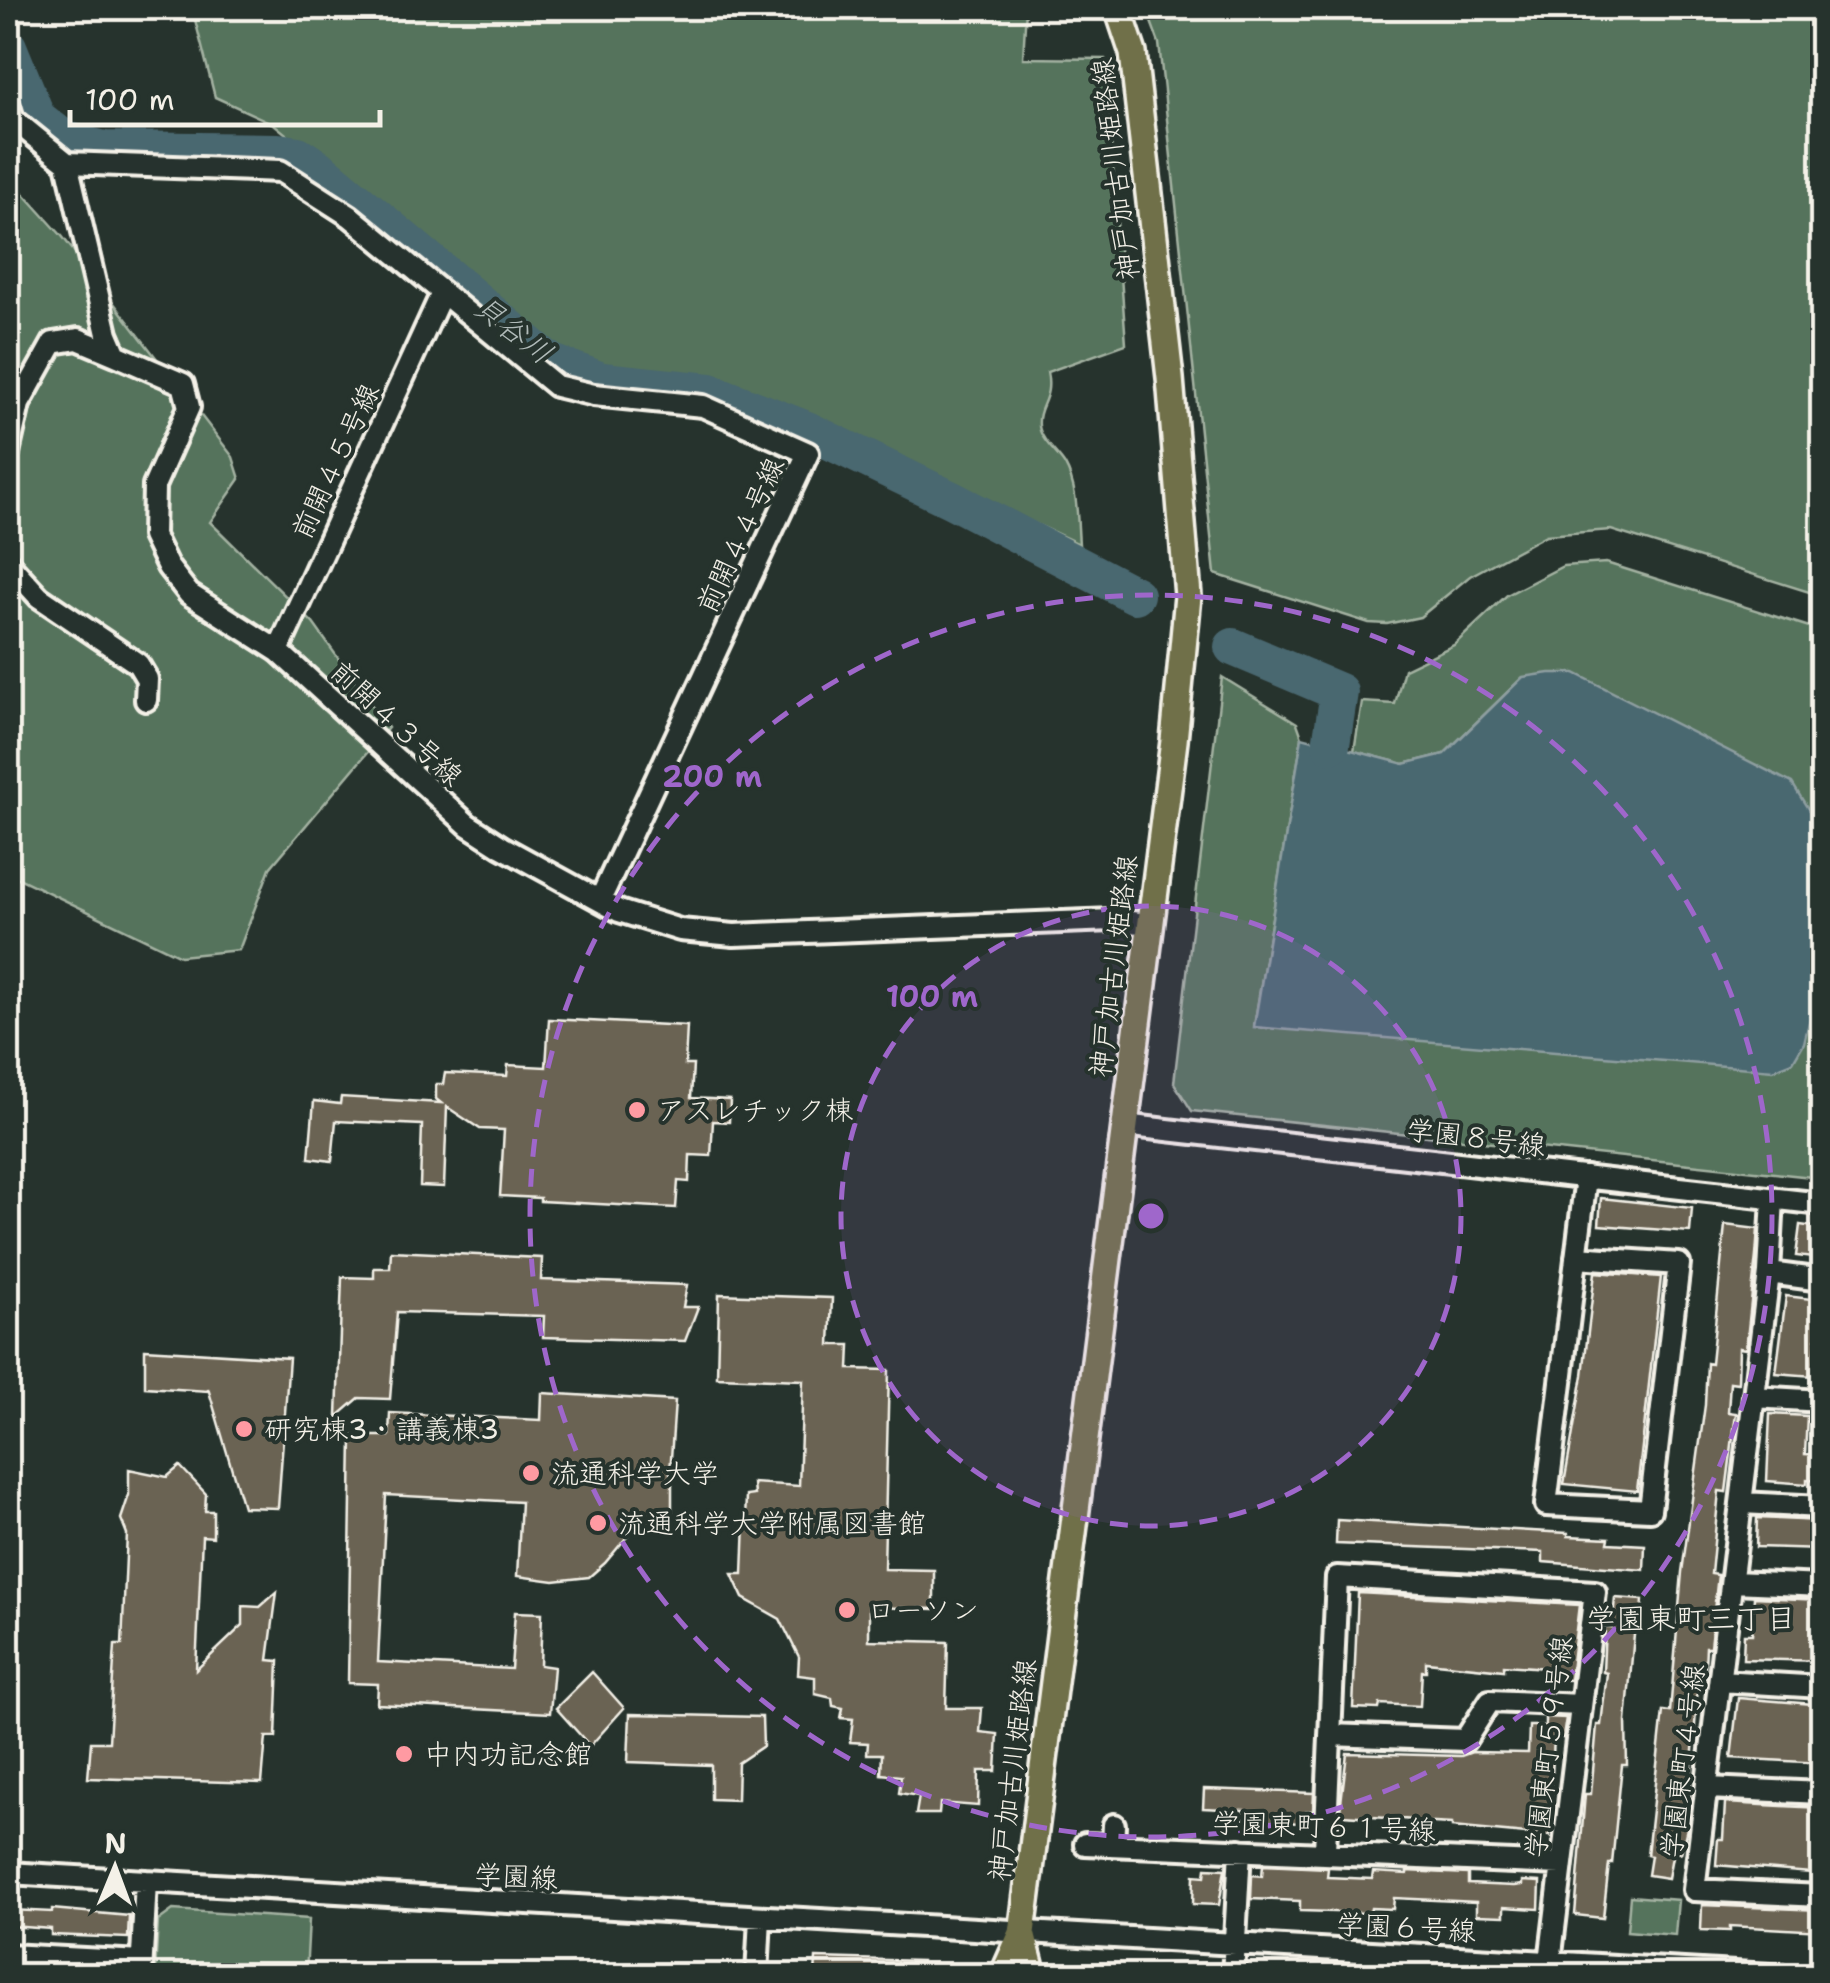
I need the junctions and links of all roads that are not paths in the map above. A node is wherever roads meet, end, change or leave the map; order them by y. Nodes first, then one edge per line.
1 (1118, 8) edge
2 (8, 104) edge
3 (66, 163) junction
4 (442, 294) junction
5 (116, 355) junction
6 (8, 453) edge
7 (8, 564) edge
8 (278, 651) junction
9 (146, 700) dead end
10 (600, 900) junction
11 (1149, 924) junction
12 (1123, 1126) junction
13 (1586, 1177) junction
14 (1773, 1198) junction
15 (1822, 1204) edge
16 (1576, 1258) junction
17 (1769, 1274) junction
18 (1822, 1280) edge
19 (1754, 1397) junction
20 (1822, 1401) edge
21 (1742, 1503) junction
22 (1822, 1507) edge
23 (1732, 1582) junction
24 (1822, 1586) edge
25 (1720, 1681) junction
26 (1822, 1687) edge
27 (1581, 1705) junction
28 (1330, 1735) junction
29 (1708, 1788) junction
30 (1822, 1794) edge
31 (1084, 1844) dead end
32 (1240, 1850) junction
33 (1325, 1852) junction
34 (1562, 1864) junction
35 (8, 1873) edge
36 (146, 1881) junction
37 (1822, 1896) edge
38 (760, 1917) junction
39 (1022, 1933) junction
40 (1235, 1945) junction
41 (8, 1955) edge
42 (1550, 1962) junction
43 (141, 1969) edge
44 (757, 1976) edge
45 (1003, 1976) edge
46 (1033, 1976) edge
47 (1233, 1976) edge
48 (1788, 1976) edge

1 - 11 main road, 神戸加古川姫路線
2 - 3 street
3 - 4 street, 前開４４号線
3 - 5 street
4 - 8 street, 前開４５号線
4 - 10 street, 前開４４号線
5 - 6 street
5 - 8 street, 前開４３号線
7 - 9 street
8 - 10 street, 前開４３号線
10 - 11 street, 前開４３号線
11 - 12 main road, 神戸加古川姫路線
12 - 13 street, 学園８号線
12 - 39 main road, 神戸加古川姫路線
13 - 14 street, 学園８号線
13 - 16 street
14 - 15 street, 学園８号線
14 - 17 street, 学園東町４号線
16 - 16 street
17 - 18 street
17 - 19 street, 学園東町４号線
19 - 20 street
19 - 21 street, 学園東町４号線
21 - 22 street
21 - 23 street, 学園東町４号線
23 - 24 street
23 - 25 street, 学園東町４号線
25 - 26 street
25 - 29 street, 学園東町４号線
27 - 28 street
27 - 28 street, 学園東町５９号線
27 - 34 street, 学園東町５９号線
28 - 33 street, 学園東町５９号線
29 - 30 street
29 - 37 street, 学園東町４号線
31 - 32 street, 学園東町６１号線
32 - 33 street, 学園東町６１号線
32 - 40 street
33 - 34 street, 学園東町６１号線
34 - 42 street, 学園東町５９号線
35 - 36 street, 学園線
36 - 38 street, 学園線
36 - 43 street
38 - 39 street, 学園線
38 - 44 street
39 - 40 street, 学園６号線
39 - 45 main road, 神戸加古川姫路線
39 - 46 main road, 神戸加古川姫路線
40 - 42 street, 学園６号線
40 - 47 street
41 - 43 street
42 - 48 street, 学園６号線

